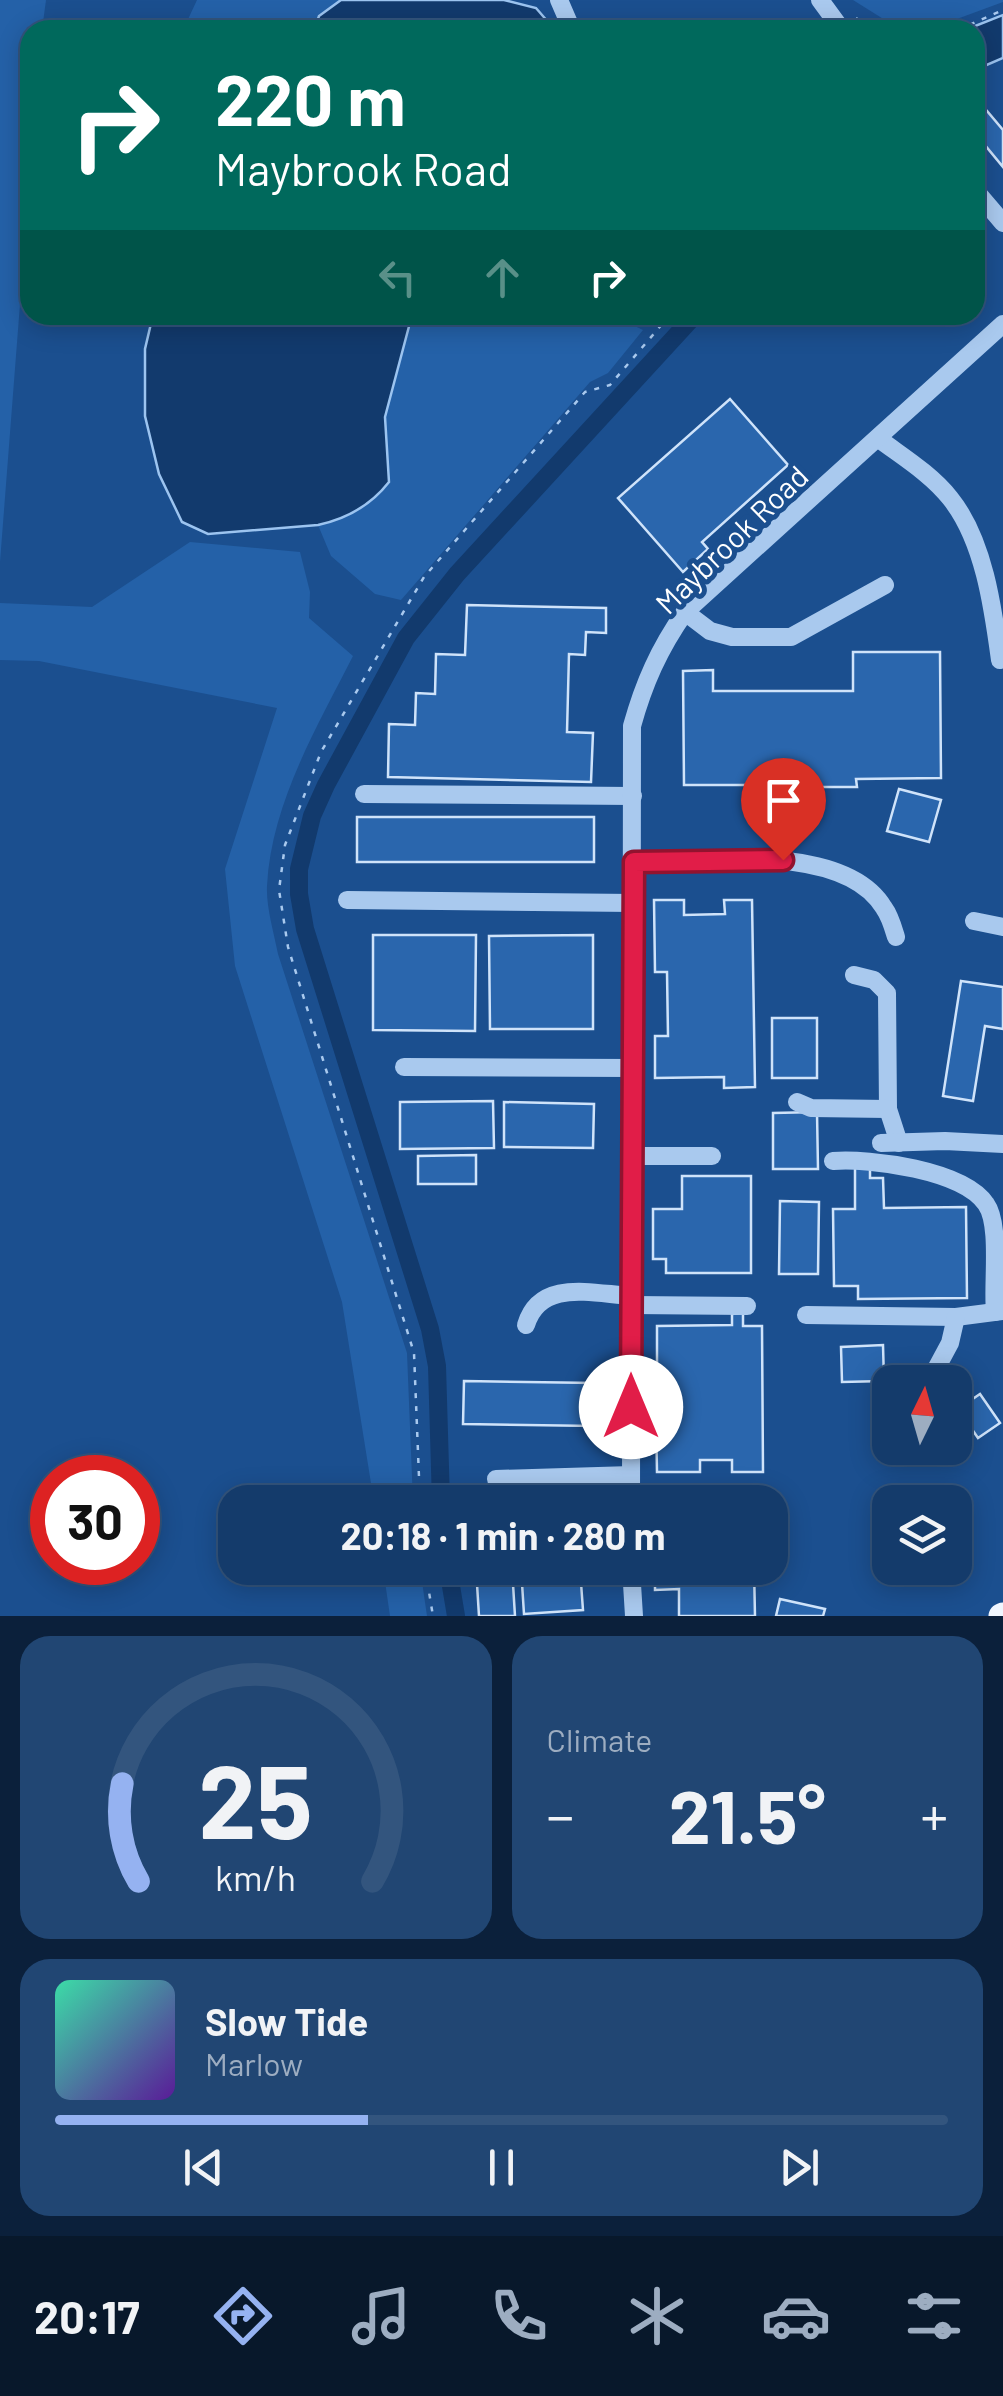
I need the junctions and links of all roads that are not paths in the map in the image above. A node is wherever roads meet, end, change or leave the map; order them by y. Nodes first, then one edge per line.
1 (985, 202) edge
2 (1003, 223) edge
3 (1003, 324) edge
4 (879, 439) junction
5 (885, 586) dead end
6 (685, 612) junction
7 (1000, 660) dead end
8 (364, 794) dead end
9 (633, 796) junction
10 (634, 862) junction
11 (346, 900) dead end
12 (634, 902) junction
13 (974, 921) dead end
14 (1003, 927) edge
15 (896, 937) dead end
16 (854, 974) dead end
17 (404, 1067) dead end
18 (632, 1068) junction
19 (797, 1102) dead end
20 (888, 1109) junction
21 (1003, 1144) edge
22 (632, 1156) junction
23 (712, 1156) dead end
24 (833, 1160) dead end
25 (632, 1300) junction
26 (747, 1306) dead end
27 (999, 1312) edge
28 (806, 1314) dead end
29 (956, 1317) junction
30 (526, 1325) dead end
31 (938, 1365) edge
32 (496, 1478) dead end
33 (575, 1485) edge
34 (631, 1485) edge
35 (632, 1585) edge
36 (634, 1616) edge

1 - 2 street
3 - 4 street, Maybrook Road
4 - 6 street, Maybrook Road
4 - 7 street
5 - 6 street
6 - 9 street, Maybrook Road
8 - 9 street
9 - 10 street, Maybrook Road
10 - 12 street, Maybrook Road
10 - 15 street
11 - 12 street
12 - 18 street, Maybrook Road
13 - 14 street
16 - 20 street
17 - 18 street
18 - 22 street, Maybrook Road
19 - 20 street
20 - 21 street
22 - 23 street
22 - 25 street, Maybrook Road
24 - 27 street
25 - 26 street
25 - 30 street
25 - 34 street, Maybrook Road
27 - 29 street
28 - 29 street
29 - 31 street
32 - 33 street
35 - 36 street

